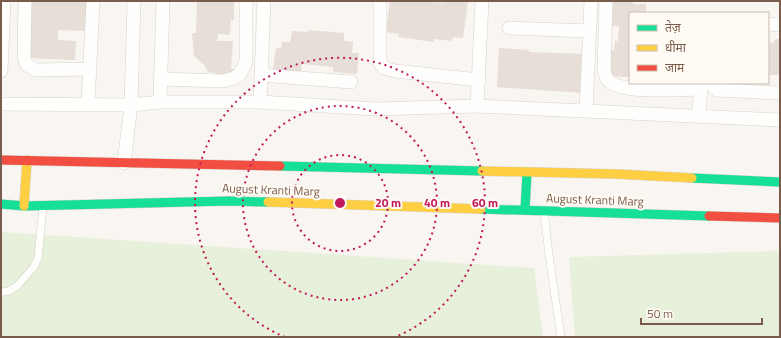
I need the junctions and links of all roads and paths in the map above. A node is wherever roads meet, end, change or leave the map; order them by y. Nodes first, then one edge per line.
1 (4, 1) edge
2 (25, 1) edge
3 (93, 1) edge
4 (134, 1) edge
5 (163, 1) edge
6 (246, 1) edge
7 (264, 1) edge
8 (380, 1) edge
9 (482, 1) edge
10 (591, 1) edge
11 (606, 1) edge
12 (769, 24) edge
13 (780, 24) edge
14 (509, 28) dead end
15 (590, 31) junction
16 (90, 69) junction
17 (1, 71) edge
18 (261, 75) junction
19 (160, 79) junction
20 (479, 80) junction
21 (351, 82) dead end
22 (713, 84) edge
23 (701, 86) edge
24 (780, 93) edge
25 (160, 102) junction
26 (260, 102) junction
27 (1, 104) edge
28 (88, 104) junction
29 (131, 105) junction
30 (477, 106) junction
31 (586, 111) junction
32 (699, 116) junction
33 (780, 120) edge
34 (1, 160) edge
35 (28, 160) junction
36 (124, 163) junction
37 (527, 172) junction
38 (780, 182) edge
39 (1, 204) edge
40 (43, 205) junction
41 (24, 206) junction
42 (525, 210) junction
43 (544, 211) junction
44 (780, 218) edge
45 (1, 292) edge
46 (561, 337) edge

1 - 17 street
2 - 16 street
3 - 16 street
4 - 29 street
5 - 19 street
6 - 19 street
7 - 18 street
8 - 20 street
9 - 20 street
10 - 15 street
11 - 23 street
12 - 13 street
14 - 15 street
15 - 31 street
16 - 28 street
18 - 21 street
18 - 26 street
19 - 25 street
20 - 30 street
22 - 24 street
23 - 32 street
25 - 26 street
25 - 29 street
26 - 30 street
27 - 28 street
28 - 29 street
29 - 36 street
30 - 31 street
31 - 32 street
32 - 33 street
34 - 35 main road, August Kranti Marg
35 - 36 main road, August Kranti Marg
35 - 41 main road
36 - 37 main road, August Kranti Marg
37 - 38 main road, August Kranti Marg
37 - 42 main road
39 - 41 main road, August Kranti Marg
40 - 41 main road, August Kranti Marg
40 - 42 main road, August Kranti Marg
40 - 45 lane
42 - 43 main road, August Kranti Marg
43 - 44 main road, August Kranti Marg
43 - 46 lane

